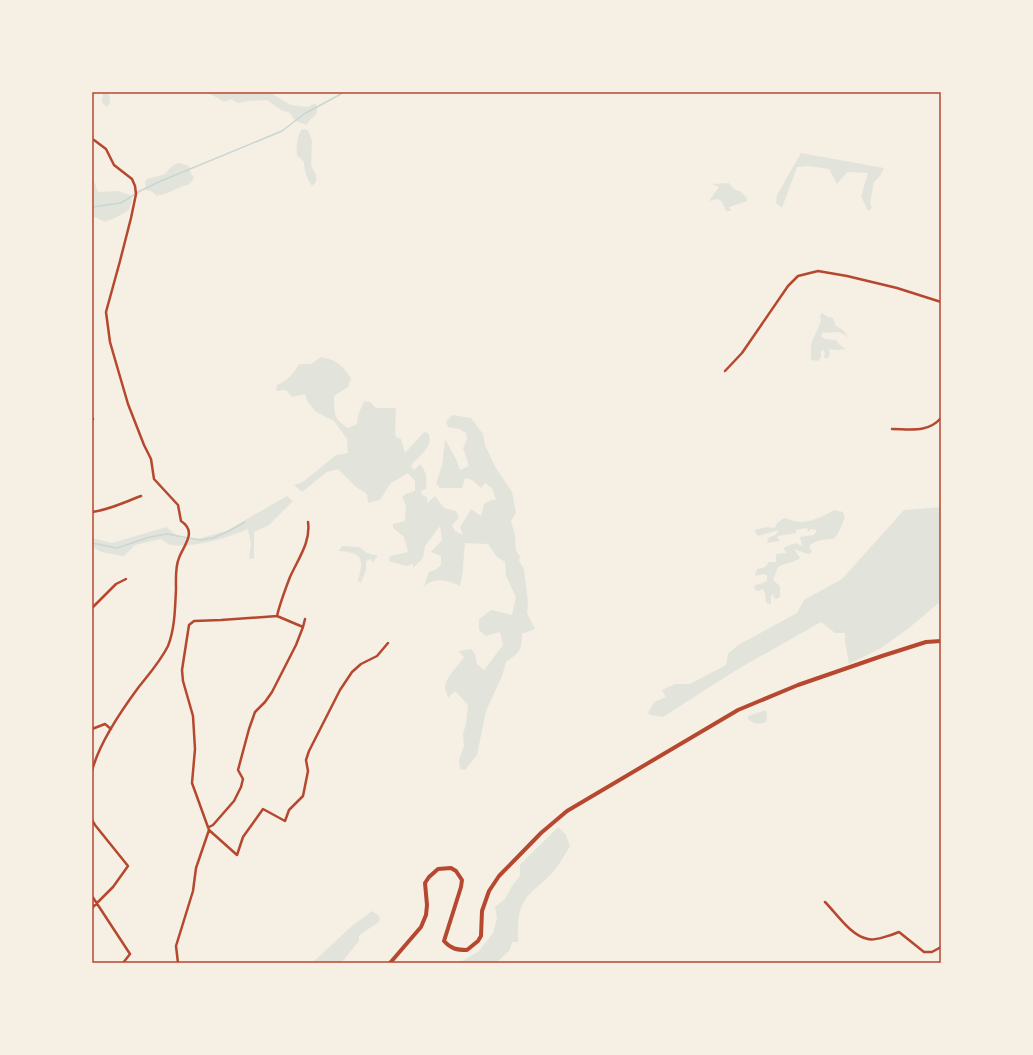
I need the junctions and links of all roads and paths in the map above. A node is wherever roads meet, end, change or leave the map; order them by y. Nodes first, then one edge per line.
1 (92, 140) edge
2 (941, 302) edge
3 (725, 371) dead end
4 (941, 418) edge
5 (892, 429) dead end
6 (141, 496) dead end
7 (92, 512) edge
8 (308, 522) dead end
9 (126, 579) dead end
10 (92, 608) edge
11 (277, 616) junction
12 (305, 619) dead end
13 (302, 627) junction
14 (941, 641) edge
15 (388, 643) dead end
16 (92, 729) edge
17 (111, 729) junction
18 (92, 771) edge
19 (92, 820) edge
20 (209, 828) junction
21 (92, 896) edge
22 (97, 902) junction
23 (825, 902) dead end
24 (92, 908) edge
25 (941, 947) edge
26 (122, 963) edge
27 (178, 963) edge
28 (390, 963) edge

1 - 17 street
2 - 3 street
4 - 5 street
6 - 7 street
8 - 11 street
9 - 10 street
11 - 13 street
11 - 20 street
12 - 13 street
13 - 20 street
14 - 28 main road
15 - 20 street
16 - 17 street
17 - 18 street
19 - 22 street
20 - 27 street
21 - 22 street
22 - 24 street
22 - 26 street
23 - 25 street

